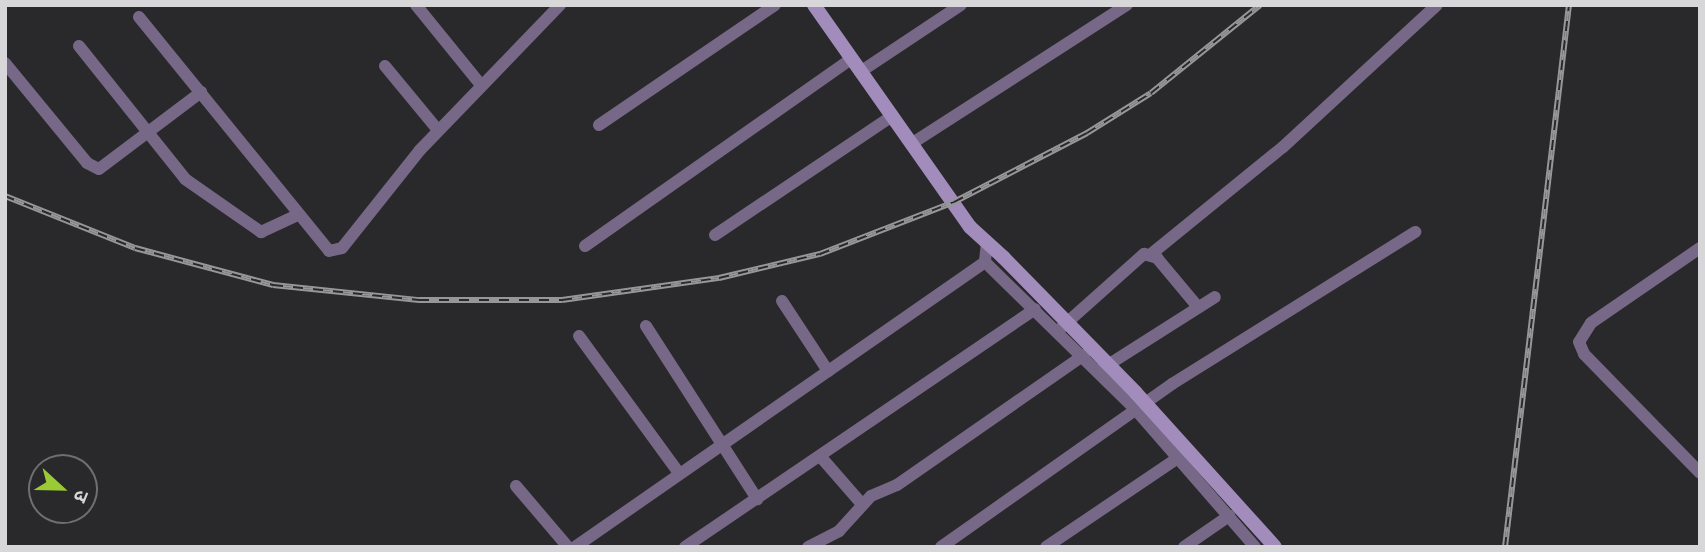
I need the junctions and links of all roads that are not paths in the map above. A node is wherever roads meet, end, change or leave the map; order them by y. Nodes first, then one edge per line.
1 (416, 5) edge
2 (560, 5) edge
3 (775, 5) edge
4 (814, 5) edge
5 (961, 5) edge
6 (1127, 5) edge
7 (1437, 5) edge
8 (139, 17) dead end
9 (79, 46) dead end
10 (851, 59) junction
11 (5, 63) edge
12 (385, 66) dead end
13 (860, 72) junction
14 (481, 85) junction
15 (201, 92) junction
16 (892, 116) junction
17 (599, 125) dead end
18 (438, 130) junction
19 (147, 133) junction
20 (911, 144) junction
21 (296, 216) junction
22 (1415, 232) dead end
23 (715, 235) dead end
24 (987, 242) junction
25 (585, 246) dead end
26 (1700, 248) edge
27 (1150, 255) junction
28 (985, 262) junction
29 (1215, 297) dead end
30 (782, 301) dead end
31 (1198, 307) junction
32 (1035, 309) junction
33 (646, 326) dead end
34 (1058, 331) junction
35 (579, 336) dead end
36 (1084, 355) junction
37 (1098, 370) junction
38 (828, 371) junction
39 (1136, 410) junction
40 (720, 442) junction
41 (820, 456) junction
42 (1178, 458) junction
43 (678, 472) junction
44 (1700, 474) edge
45 (516, 486) dead end
46 (757, 499) junction
47 (861, 503) junction
48 (1229, 516) junction
49 (568, 547) edge
50 (575, 547) edge
51 (685, 547) edge
52 (808, 547) edge
53 (941, 547) edge
54 (1046, 547) edge
55 (1184, 547) edge
56 (1255, 547) edge
57 (1275, 547) edge

1 - 14 street
2 - 14 street
3 - 17 street
4 - 10 main road
5 - 13 street
6 - 20 street
7 - 27 street
8 - 15 street
9 - 19 street
10 - 13 main road
10 - 25 street
11 - 19 street
12 - 18 street
13 - 16 main road
14 - 18 street
15 - 19 street
15 - 21 street
16 - 20 main road
16 - 23 street
18 - 21 street
19 - 21 street
20 - 24 main road
22 - 39 street
24 - 28 street
24 - 57 main road, bridge
26 - 44 street
27 - 31 street
27 - 34 street
28 - 32 street
28 - 38 street
29 - 31 street
30 - 38 street
31 - 37 street
32 - 34 street
32 - 41 street
33 - 40 street
34 - 36 street
35 - 43 street
36 - 37 street
36 - 47 street
37 - 39 street
38 - 40 street
39 - 42 street
39 - 53 street
40 - 43 street
40 - 46 street
41 - 46 street
41 - 47 street
42 - 48 street
42 - 54 street
43 - 50 street
45 - 49 street
46 - 51 street
47 - 52 street
48 - 55 street
48 - 56 street

